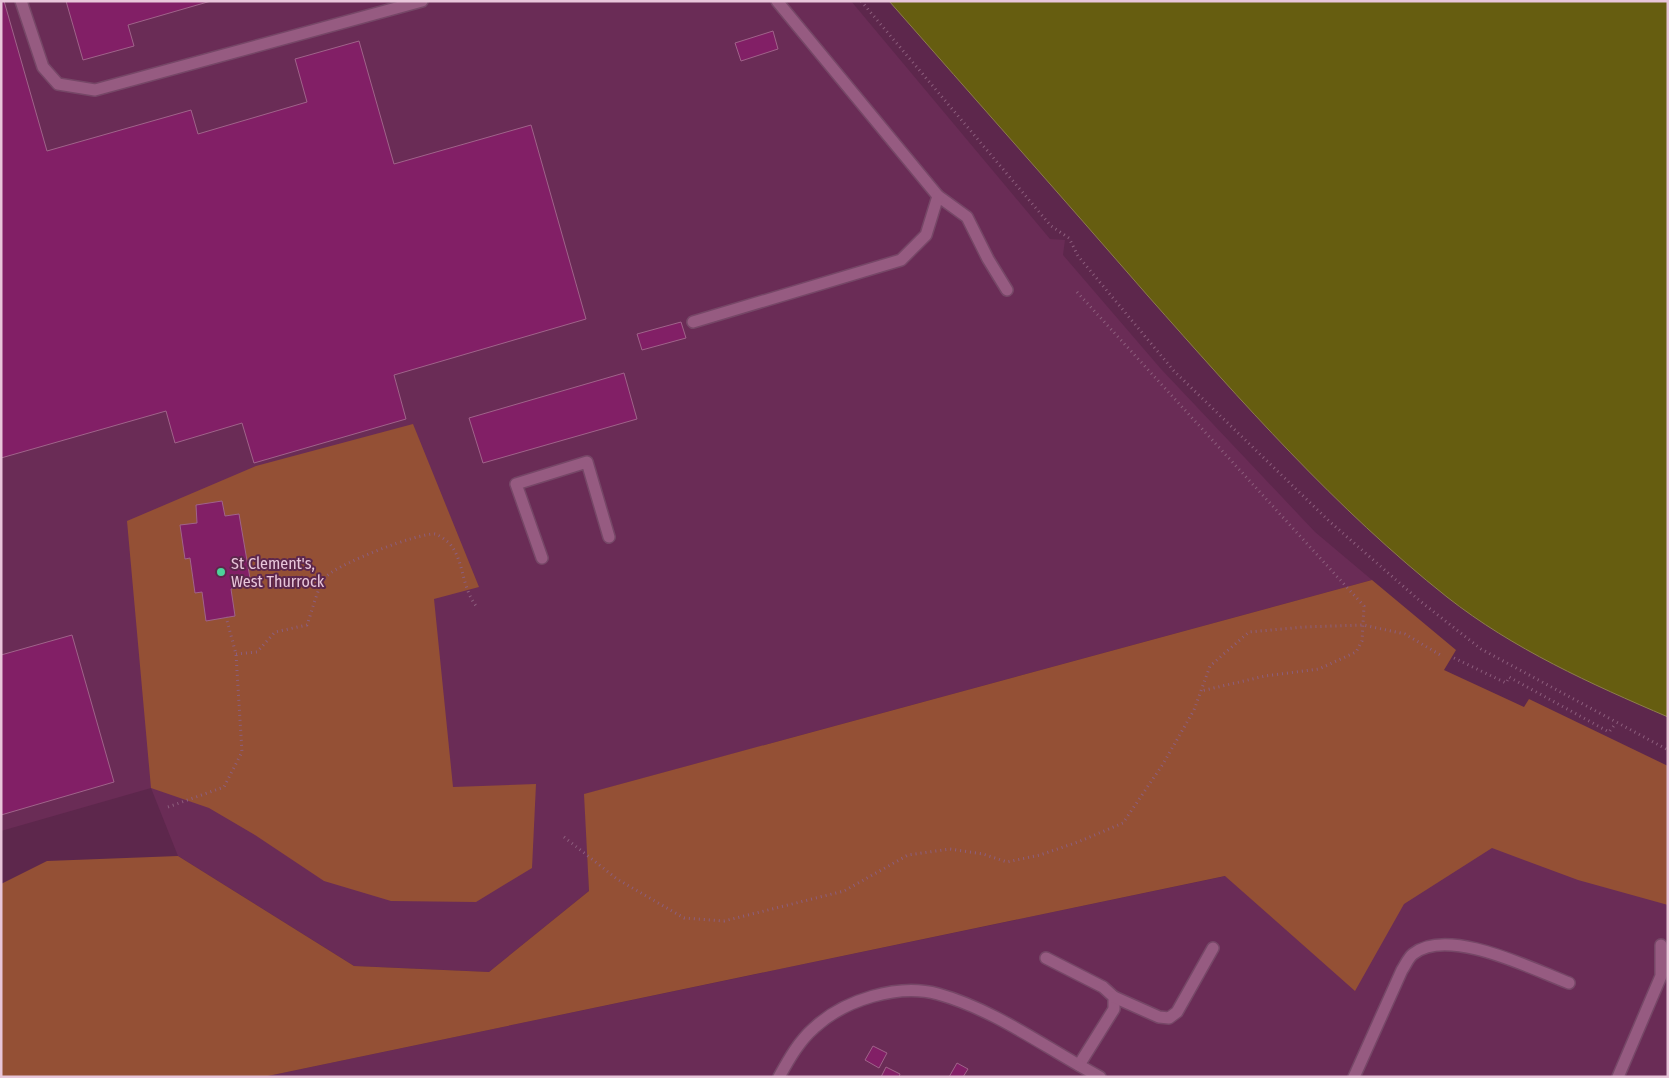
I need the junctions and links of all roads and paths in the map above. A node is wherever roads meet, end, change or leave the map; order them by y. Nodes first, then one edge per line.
1 (20, 1) edge
2 (422, 1) edge
3 (777, 1) edge
4 (861, 1) edge
5 (938, 196) junction
6 (1007, 290) dead end
7 (1076, 292) dead end
8 (693, 322) dead end
9 (609, 537) dead end
10 (542, 558) dead end
11 (476, 607) dead end
12 (226, 617) dead end
13 (1363, 626) junction
14 (236, 654) junction
15 (1442, 656) dead end
16 (1454, 658) dead end
17 (1201, 691) junction
18 (1616, 723) junction
19 (1668, 750) edge
20 (168, 807) dead end
21 (564, 837) dead end
22 (1661, 945) dead end
23 (1213, 948) dead end
24 (1046, 958) dead end
25 (1569, 984) dead end
26 (1114, 997) junction
27 (1079, 1065) junction
28 (779, 1077) edge
29 (1100, 1077) edge
30 (1354, 1077) edge
31 (1618, 1077) edge

1 - 2 lane
3 - 5 lane
4 - 18 path
5 - 6 lane
5 - 8 lane
7 - 13 path
9 - 10 lane
11 - 14 path
12 - 14 path
13 - 15 path
13 - 17 path
13 - 17 path
14 - 20 path
16 - 18 path
17 - 21 path
18 - 19 path
22 - 31 lane
23 - 26 lane
24 - 26 lane
25 - 30 lane
26 - 27 lane
27 - 28 lane
27 - 29 lane

